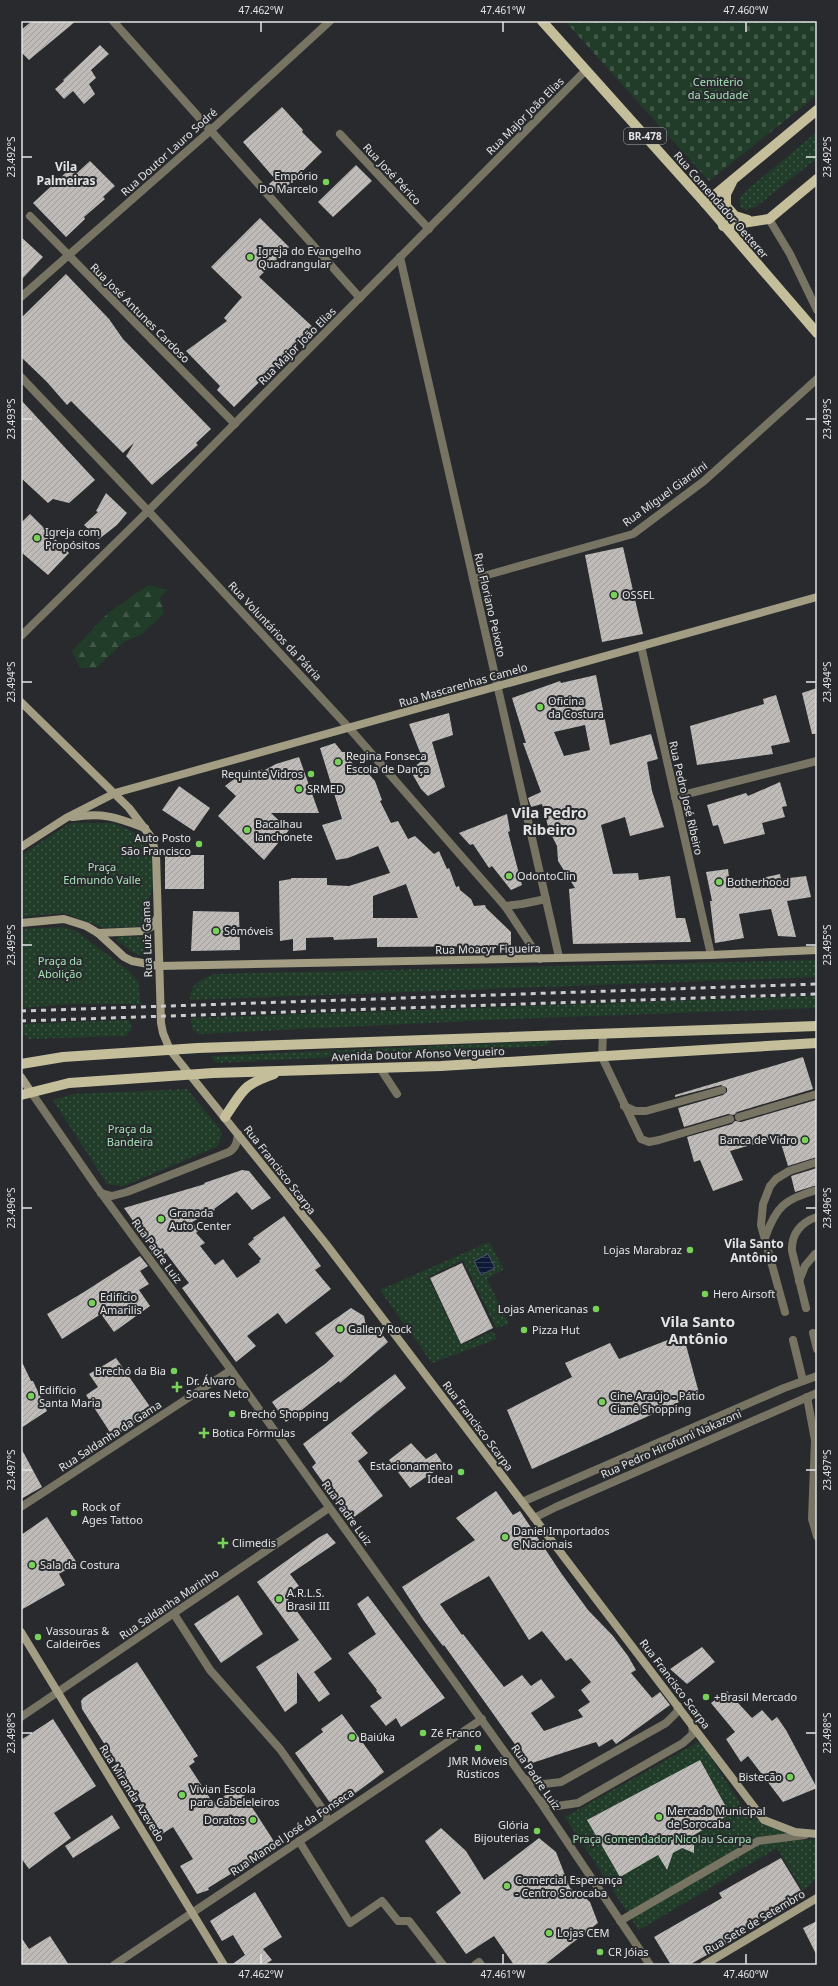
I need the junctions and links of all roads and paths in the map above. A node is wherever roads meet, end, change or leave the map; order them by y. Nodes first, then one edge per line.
1 (114, 21) edge
2 (330, 21) edge
3 (542, 21) edge
4 (586, 70) junction
5 (817, 110) edge
6 (211, 130) junction
7 (340, 134) dead end
8 (817, 179) edge
9 (732, 180) junction
10 (705, 203) junction
11 (30, 216) dead end
12 (764, 219) junction
13 (723, 226) junction
14 (429, 228) junction
15 (68, 256) junction
16 (400, 257) junction
17 (21, 297) edge
18 (360, 298) junction
19 (817, 310) edge
20 (817, 333) edge
21 (21, 377) edge
22 (817, 379) edge
23 (235, 424) junction
24 (148, 511) junction
25 (473, 579) junction
26 (817, 596) edge
27 (21, 636) edge
28 (641, 646) junction
29 (498, 687) junction
30 (21, 702) edge
31 (350, 729) junction
32 (817, 761) edge
33 (115, 794) junction
34 (675, 797) junction
35 (66, 818) junction
36 (146, 829) junction
37 (21, 847) edge
38 (546, 899) junction
39 (505, 906) junction
40 (157, 918) junction
41 (21, 923) edge
42 (98, 933) junction
43 (817, 950) edge
44 (711, 955) junction
45 (559, 957) junction
46 (540, 959) junction
47 (158, 966) junction
48 (817, 1026) edge
49 (603, 1034) junction
50 (817, 1043) edge
51 (170, 1050) junction
52 (602, 1057) junction
53 (21, 1064) edge
54 (380, 1068) junction
55 (284, 1070) junction
56 (189, 1075) junction
57 (21, 1077) edge
58 (722, 1090) dead end
59 (26, 1094) edge
60 (397, 1094) dead end
61 (817, 1094) edge
62 (624, 1106) junction
63 (739, 1117) dead end
64 (225, 1118) junction
65 (730, 1119) dead end
66 (238, 1134) junction
67 (817, 1162) edge
68 (817, 1190) edge
69 (101, 1193) junction
70 (817, 1217) edge
71 (764, 1239) junction
72 (815, 1254) dead end
73 (799, 1282) junction
74 (806, 1308) dead end
75 (785, 1312) dead end
76 (813, 1333) dead end
77 (793, 1340) dead end
78 (817, 1349) edge
79 (230, 1370) junction
80 (817, 1376) edge
81 (803, 1380) junction
82 (817, 1393) edge
83 (807, 1396) junction
84 (522, 1502) junction
85 (21, 1507) edge
86 (329, 1508) junction
87 (534, 1518) junction
88 (817, 1536) edge
89 (174, 1614) junction
90 (21, 1632) edge
91 (58, 1693) junction
92 (678, 1706) junction
93 (21, 1717) edge
94 (482, 1719) junction
95 (692, 1725) junction
96 (525, 1779) junction
97 (539, 1800) junction
98 (328, 1821) junction
99 (814, 1834) edge
100 (299, 1841) junction
101 (817, 1898) edge
102 (192, 1912) junction
103 (620, 1920) junction
104 (114, 1965) edge
105 (224, 1965) edge
106 (443, 1965) edge
107 (475, 1965) edge
108 (481, 1965) edge
109 (650, 1965) edge
110 (704, 1965) edge

1 - 6 street
2 - 6 street, Rua Doutor Lauro Sodré
3 - 4 main road, Rua Comendador Oetterer / BR-478
4 - 10 main road, Rua Comendador Oetterer / BR-478
4 - 14 street, Rua Major João Elias
5 - 9 main road
6 - 15 street, Rua Doutor Lauro Sodré
6 - 18 street
7 - 14 street, Rua José Périco
8 - 12 main road
9 - 10 main road
9 - 12 main road
10 - 13 main road, Rua Comendador Oetterer / BR-478
11 - 15 street, Rua José Antunes Cardoso
12 - 13 main road
12 - 19 street, Rua Comendador Oetterer
13 - 20 main road, Rua Comendador Oetterer / BR-478
14 - 16 street, Rua Major João Elias
15 - 17 street, Rua Doutor Lauro Sodré
15 - 23 street, Rua José Antunes Cardoso
16 - 18 street, Rua Major João Elias
16 - 25 street, Rua Floriano Peixoto
18 - 23 street, Rua Major João Elias
21 - 24 street, Rua Voluntários da Pátria
22 - 25 street, Rua Miguel Giardini
23 - 24 street, Rua Major João Elias
24 - 27 street, Rua Major João Elias
24 - 31 street, Rua Voluntários da Pátria
25 - 29 street, Rua Floriano Peixoto
26 - 28 main road, Rua Mascarenhas Camelo
28 - 29 main road, Rua Mascarenhas Camelo
28 - 34 street, Rua Pedro José Ribeiro
29 - 31 main road, Rua Mascarenhas Camelo
29 - 38 street, Rua Floriano Peixoto
30 - 33 main road
31 - 33 main road, Rua Mascarenhas Camelo
31 - 39 street, Rua Voluntários da Pátria
32 - 34 street
33 - 35 main road
33 - 36 main road, Rua Luiz Gama
34 - 44 street, Rua Pedro José Ribeiro
35 - 36 main road
35 - 37 main road
36 - 40 main road, Rua Luiz Gama
38 - 39 street
38 - 45 street, Rua Floriano Peixoto
39 - 46 street, Rua Voluntários da Pátria
40 - 42 main road
40 - 47 main road, Rua Luiz Gama
41 - 42 main road
42 - 47 main road
43 - 44 main road, Rua Moacyr Figueira
44 - 45 main road, Rua Moacyr Figueira
45 - 46 main road, Rua Moacyr Figueira
46 - 47 main road, Rua Moacyr Figueira
47 - 51 main road, Rua Luiz Gama
48 - 49 main road, Avenida Doutor Afonso Vergueiro
49 - 51 main road, Avenida Doutor Afonso Vergueiro
49 - 52 street
50 - 52 main road, Avenida Doutor Afonso Vergueiro
51 - 53 main road, Avenida Doutor Afonso Vergueiro
51 - 56 main road, Rua Francisco Scarpa
52 - 54 main road, Avenida Doutor Afonso Vergueiro
52 - 62 street
54 - 55 main road, Avenida Doutor Afonso Vergueiro
54 - 60 street
55 - 56 main road, Avenida Doutor Afonso Vergueiro
55 - 64 main road
56 - 59 main road, Avenida Doutor Afonso Vergueiro
56 - 64 main road, Rua Francisco Scarpa
57 - 59 main road, Rua Padre Luiz
58 - 62 street
59 - 69 street, Rua Padre Luiz
61 - 63 street
62 - 65 street
64 - 66 main road, Rua Francisco Scarpa
66 - 69 street
66 - 84 main road, Rua Francisco Scarpa
67 - 71 street
68 - 71 street
69 - 79 street, Rua Padre Luiz
70 - 73 street
71 - 75 street
72 - 73 street
73 - 74 street
76 - 78 street
77 - 81 street
79 - 85 street, Rua Saldanha da Gama
79 - 86 street, Rua Padre Luiz
80 - 81 street, Rua Pedro Hirofumi Nakazoni
81 - 84 street, Rua Pedro Hirofumi Nakazoni
82 - 83 street, Rua Pedro Hirofumi Nakazoni
83 - 87 street, Rua Pedro Hirofumi Nakazoni
83 - 88 street
84 - 87 main road, Rua Francisco Scarpa
86 - 89 street, Rua Saldanha Marinho
86 - 94 street, Rua Padre Luiz
87 - 92 main road, Rua Francisco Scarpa
89 - 91 street, Rua Saldanha Marinho
89 - 98 street
90 - 91 main road, Rua Miranda Azevedo
91 - 93 street, Rua Saldanha Marinho
91 - 102 main road, Rua Miranda Azevedo
92 - 95 main road, Rua Francisco Scarpa
92 - 96 street
94 - 96 street, Rua Padre Luiz
94 - 98 street, Rua Manoel José da Fonseca
95 - 97 street
95 - 99 main road, Rua Francisco Scarpa
96 - 97 street, Rua Padre Luiz
97 - 103 street, Rua Padre Luiz
98 - 100 street, Rua Manoel José da Fonseca
99 - 103 street
100 - 102 street, Rua Manoel José da Fonseca
100 - 106 street
101 - 110 main road, Rua Sete de Setembro
102 - 104 street, Rua Manoel José da Fonseca
102 - 105 main road, Rua Miranda Azevedo
103 - 109 street, Rua Padre Luiz
107 - 108 street

